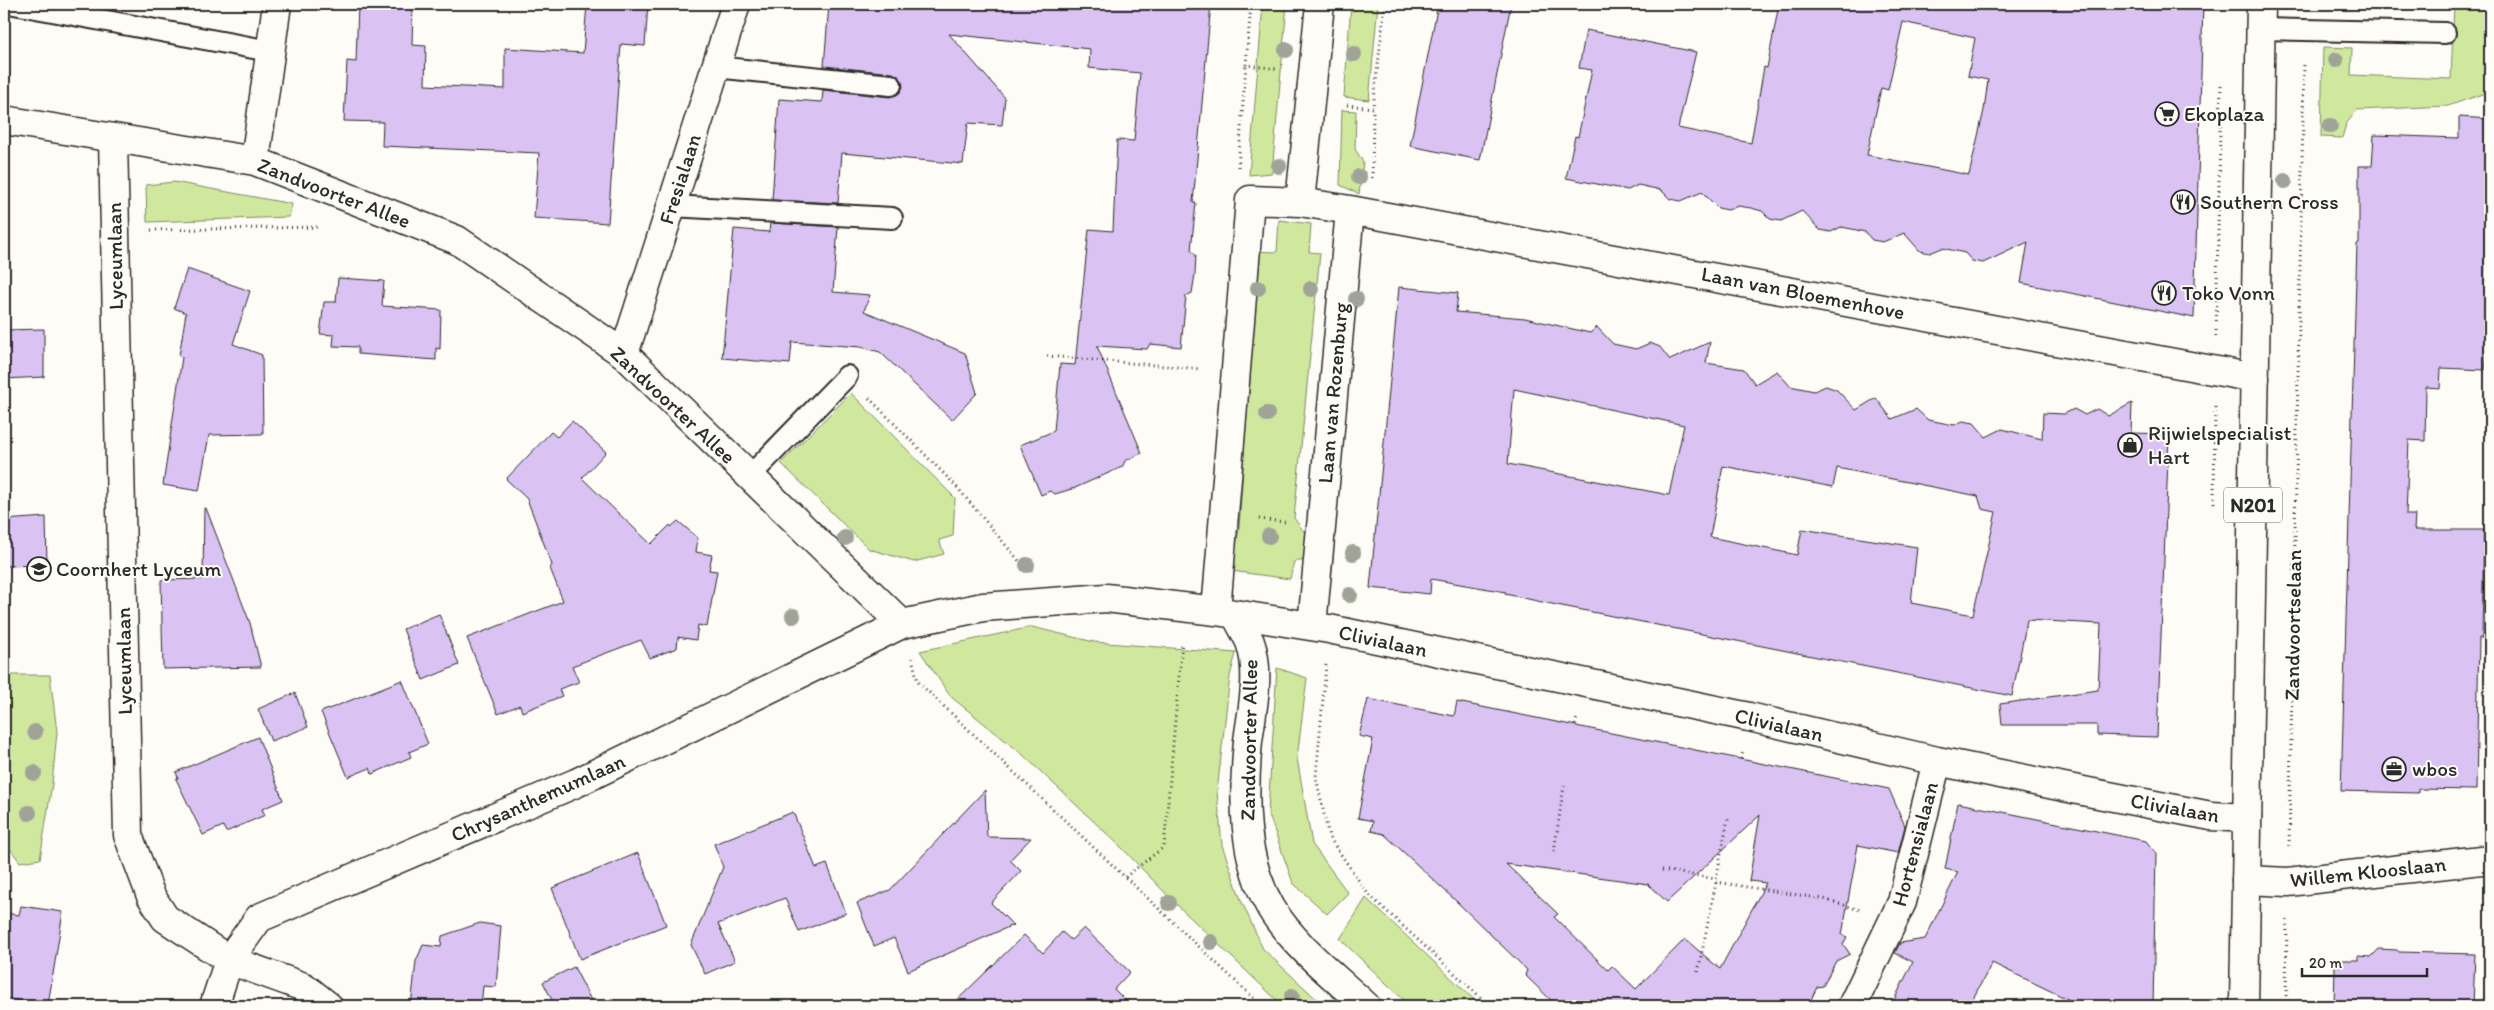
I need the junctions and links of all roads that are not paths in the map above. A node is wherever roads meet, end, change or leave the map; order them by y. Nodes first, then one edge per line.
1 (14, 4) edge
2 (277, 4) edge
3 (736, 4) edge
4 (1320, 4) edge
5 (2262, 16) edge
6 (2445, 33) dead end
7 (270, 51) junction
8 (715, 67) junction
9 (891, 85) dead end
10 (4, 120) edge
11 (113, 138) junction
12 (255, 161) junction
13 (1300, 202) junction
14 (671, 206) junction
15 (1361, 211) junction
16 (892, 218) dead end
17 (624, 354) junction
18 (847, 376) road end
19 (2255, 378) junction
20 (750, 476) junction
21 (1226, 613) junction
22 (902, 624) junction
23 (1321, 628) junction
24 (1937, 761) junction
25 (2247, 818) junction
26 (2490, 859) edge
27 (2246, 880) junction
28 (229, 960) junction
29 (214, 1006) edge
30 (328, 1006) edge
31 (1366, 1006) edge
32 (1852, 1006) edge
33 (2244, 1006) edge

1 - 7 lane
2 - 7 street
3 - 8 street, Fresialaan
4 - 13 street
5 - 6 lane
5 - 19 street, Zandvoortselaan / N201
7 - 12 street
8 - 9 lane
8 - 14 street, Fresialaan
10 - 11 street, Zandvoorter Allee
11 - 12 street, Zandvoorter Allee
11 - 28 street, Lyceumlaan
12 - 17 street, Zandvoorter Allee
13 - 15 street
13 - 21 street
14 - 16 lane
14 - 17 street, Fresialaan
15 - 19 street, Laan van Bloemenhove
15 - 23 street, Laan van Rozenburg
17 - 20 street, Zandvoorter Allee
18 - 20 lane
19 - 25 street, Zandvoortselaan / N201
20 - 22 street, Zandvoorter Allee
21 - 22 street
21 - 23 street
21 - 31 street, Zandvoorter Allee
22 - 28 street, Chrysanthemumlaan
23 - 24 street, Clivialaan
24 - 25 street, Clivialaan
24 - 32 street, Hortensialaan
25 - 27 street, Zandvoortselaan / N201
26 - 27 street, Willem Klooslaan
27 - 33 street, Zandvoortselaan / N201
28 - 29 street, Chrysanthemumlaan
28 - 30 street, Lyceumlaan

